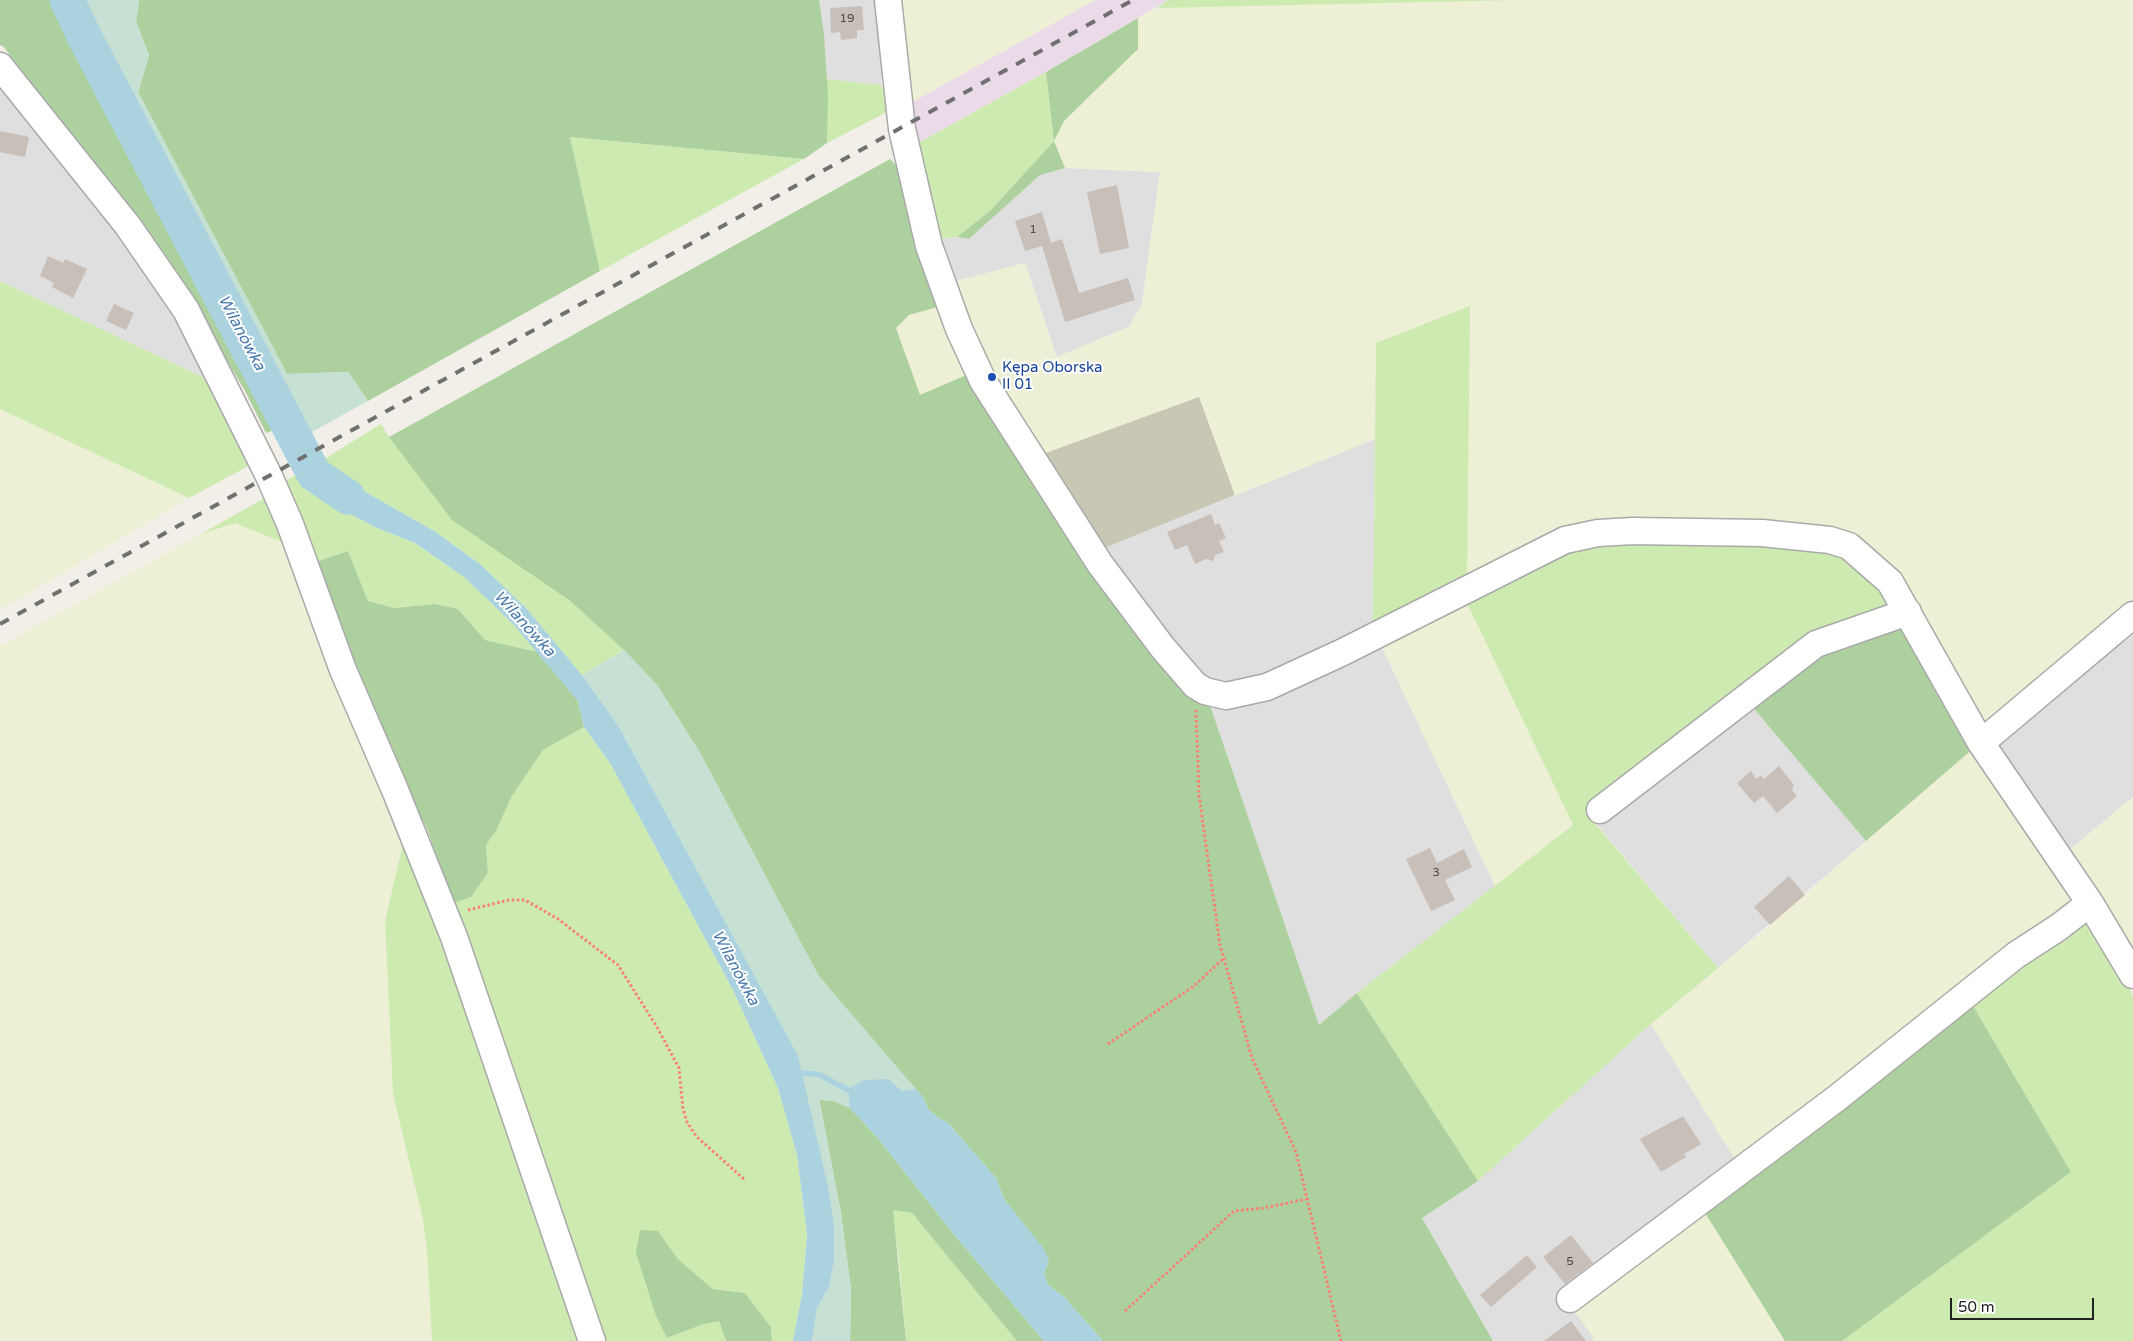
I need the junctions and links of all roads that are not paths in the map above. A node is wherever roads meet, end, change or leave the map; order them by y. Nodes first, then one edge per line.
1 (888, 0) edge
2 (0, 66) edge
3 (1908, 612) junction
4 (2133, 615) edge
5 (1981, 743) junction
6 (1600, 810) dead end
7 (2090, 902) junction
8 (2133, 975) edge
9 (1570, 1299) dead end
10 (592, 1341) edge

1 - 3 street
2 - 10 street
3 - 5 street
3 - 6 street
4 - 5 street
5 - 7 street
7 - 8 street
7 - 9 street

